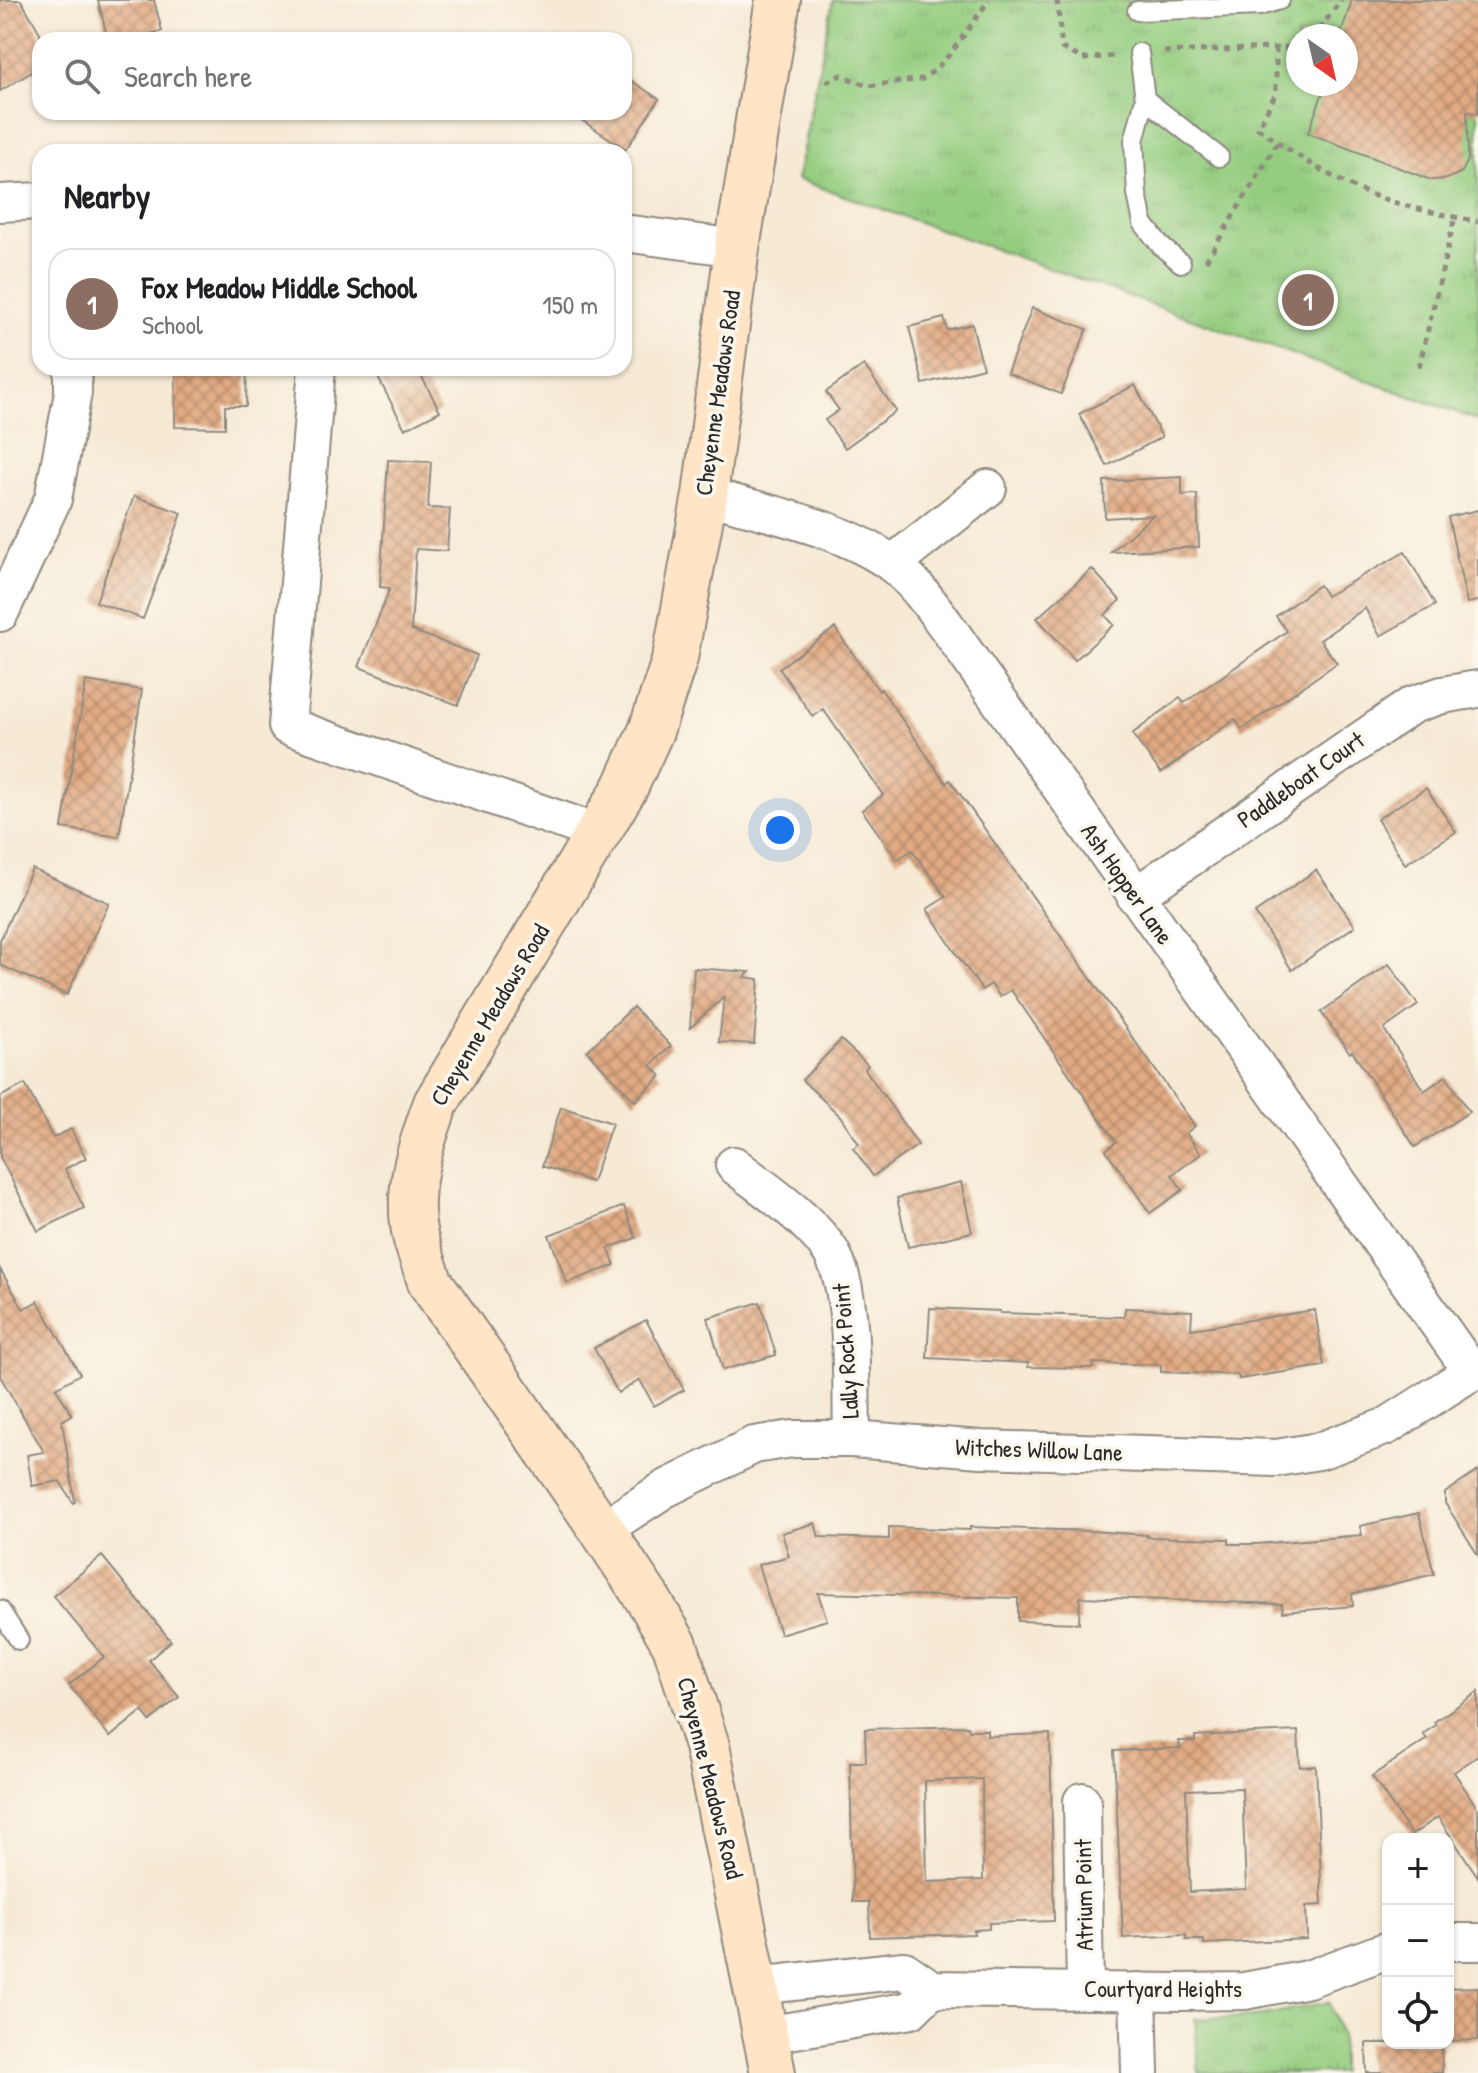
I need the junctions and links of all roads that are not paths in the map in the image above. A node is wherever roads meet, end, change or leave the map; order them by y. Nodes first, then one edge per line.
1 (778, 0) edge
2 (1280, 0) edge
3 (1137, 11) dead end
4 (1139, 53) dead end
5 (1145, 99) junction
6 (1219, 157) dead end
7 (32, 201) edge
8 (0, 203) edge
9 (632, 234) edge
10 (737, 248) junction
11 (1181, 263) dead end
12 (73, 376) edge
13 (316, 376) edge
14 (988, 488) dead end
15 (705, 495) junction
16 (892, 564) junction
17 (0, 613) edge
18 (1478, 689) edge
19 (599, 833) junction
20 (1135, 896) junction
21 (734, 1165) dead end
22 (1475, 1370) edge
23 (852, 1439) junction
24 (602, 1530) junction
25 (0, 1610) edge
26 (19, 1640) dead end
27 (1082, 1801) dead end
28 (1454, 1942) edge
29 (1478, 1942) edge
30 (1382, 1952) edge
31 (756, 1986) junction
32 (932, 1989) junction
33 (1085, 1990) junction
34 (1138, 1991) junction
35 (770, 2054) edge
36 (1140, 2073) edge

1 - 10 main road, Cheyenne Meadows Road
2 - 3 lane
4 - 5 lane
5 - 6 lane
5 - 11 lane
7 - 8 street
9 - 10 street
10 - 15 main road, Cheyenne Meadows Road
12 - 17 street
13 - 19 street
14 - 16 street
15 - 16 street, Ash Hopper Lane
15 - 19 main road, Cheyenne Meadows Road
16 - 20 street, Ash Hopper Lane
18 - 20 street, Paddleboat Court
19 - 24 main road, Cheyenne Meadows Road
20 - 22 street, Ash Hopper Lane
21 - 23 street, Lally Rock Point
22 - 23 street, Witches Willow Lane
23 - 24 street, Witches Willow Lane
24 - 31 main road, Cheyenne Meadows Road
25 - 26 lane
27 - 33 street, Atrium Point
28 - 29 street
30 - 34 street, Courtyard Heights
31 - 32 street, Courtyard Heights
31 - 35 main road, Cheyenne Meadows Road
32 - 33 street, Courtyard Heights
32 - 35 street
33 - 34 street, Courtyard Heights
34 - 36 street

